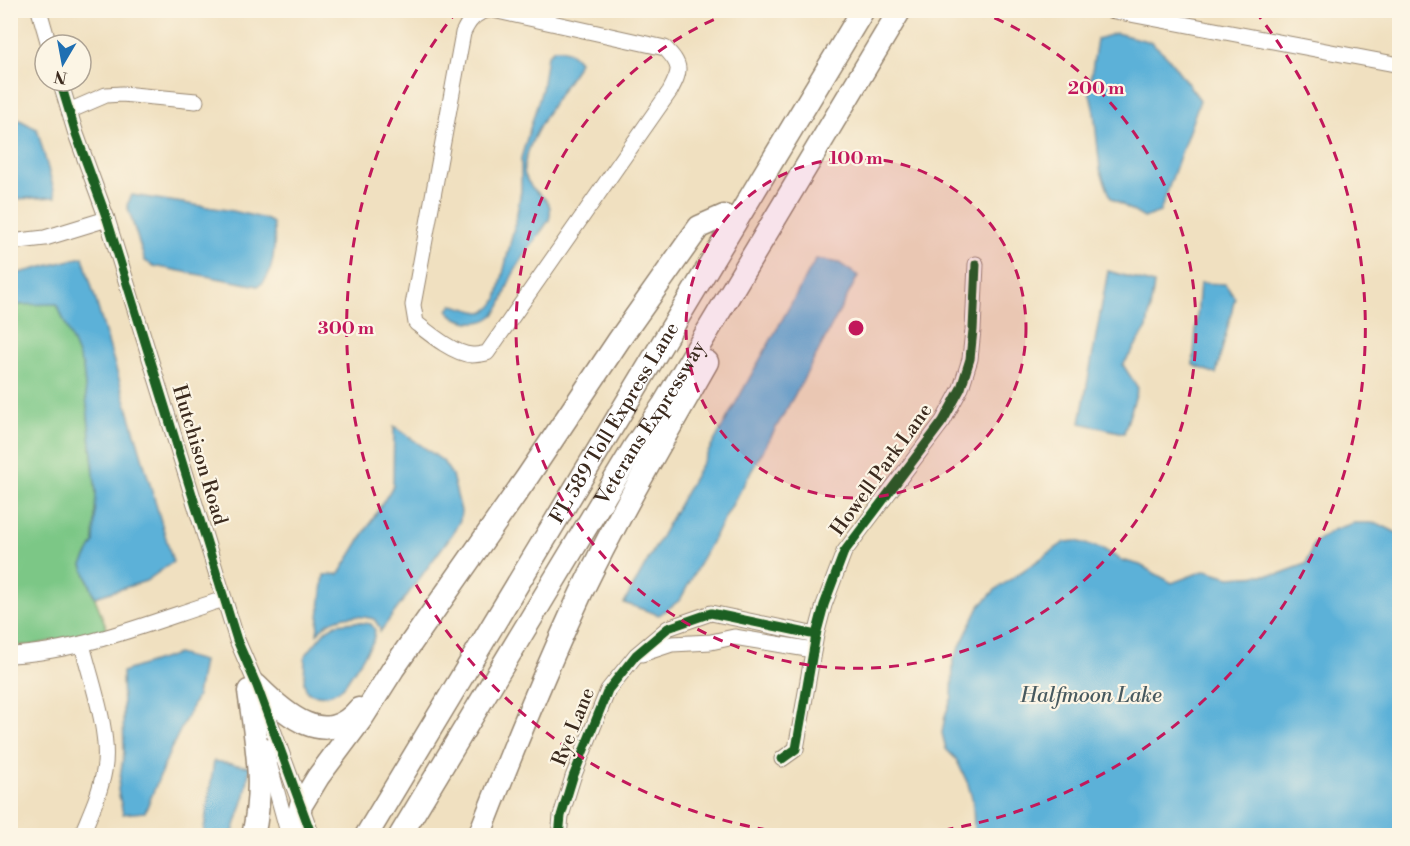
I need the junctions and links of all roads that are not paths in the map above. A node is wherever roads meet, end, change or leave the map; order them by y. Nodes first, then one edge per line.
1 (39, 10) edge
2 (491, 10) edge
3 (1109, 10) edge
4 (522, 14) edge
5 (872, 14) edge
6 (46, 33) edge
7 (1400, 65) edge
8 (64, 93) edge
9 (196, 101) dead end
10 (69, 111) junction
11 (788, 197) junction
12 (724, 216) junction
13 (107, 219) junction
14 (10, 242) edge
15 (976, 264) dead end
16 (635, 446) junction
17 (224, 599) junction
18 (736, 619) junction
19 (685, 622) junction
20 (734, 637) junction
21 (815, 642) junction
22 (690, 643) junction
23 (82, 644) junction
24 (10, 655) edge
25 (636, 655) junction
26 (393, 669) junction
27 (253, 688) junction
28 (782, 759) dead end
29 (302, 805) junction
30 (359, 830) edge
31 (81, 836) edge
32 (253, 836) edge
33 (289, 836) edge
34 (294, 836) edge
35 (312, 836) edge
36 (400, 836) edge
37 (479, 836) edge
38 (559, 836) edge

1 - 6 street
2 - 4 street
2 - 4 street
3 - 7 street
5 - 11 highway, Veterans Expressway
5 - 12 highway
5 - 16 highway, FL 589 Toll Express Lane
5 - 30 highway, FL 589 Toll Express Lane
8 - 10 street, Hutchison Road
9 - 10 street
10 - 13 street, Hutchison Road
11 - 16 highway, Veterans Expressway
11 - 37 highway
12 - 26 highway
12 - 30 highway
13 - 14 street
13 - 17 street, Hutchison Road
15 - 21 street, Howell Park Lane
16 - 36 highway, Veterans Expressway
17 - 23 street
17 - 27 street, Hutchison Road
18 - 19 street, Rye Lane
18 - 20 street
18 - 21 street, Rye Lane
19 - 22 street
19 - 25 street, Rye Lane
20 - 21 street
20 - 22 street
21 - 28 street, Howell Park Lane
22 - 25 street
23 - 24 street
23 - 31 street
25 - 38 street, Rye Lane
26 - 27 highway
26 - 29 highway
27 - 29 street, Hutchison Road
27 - 32 highway
27 - 33 street, Hutchison Road
29 - 34 highway
29 - 35 street, Hutchison Road

